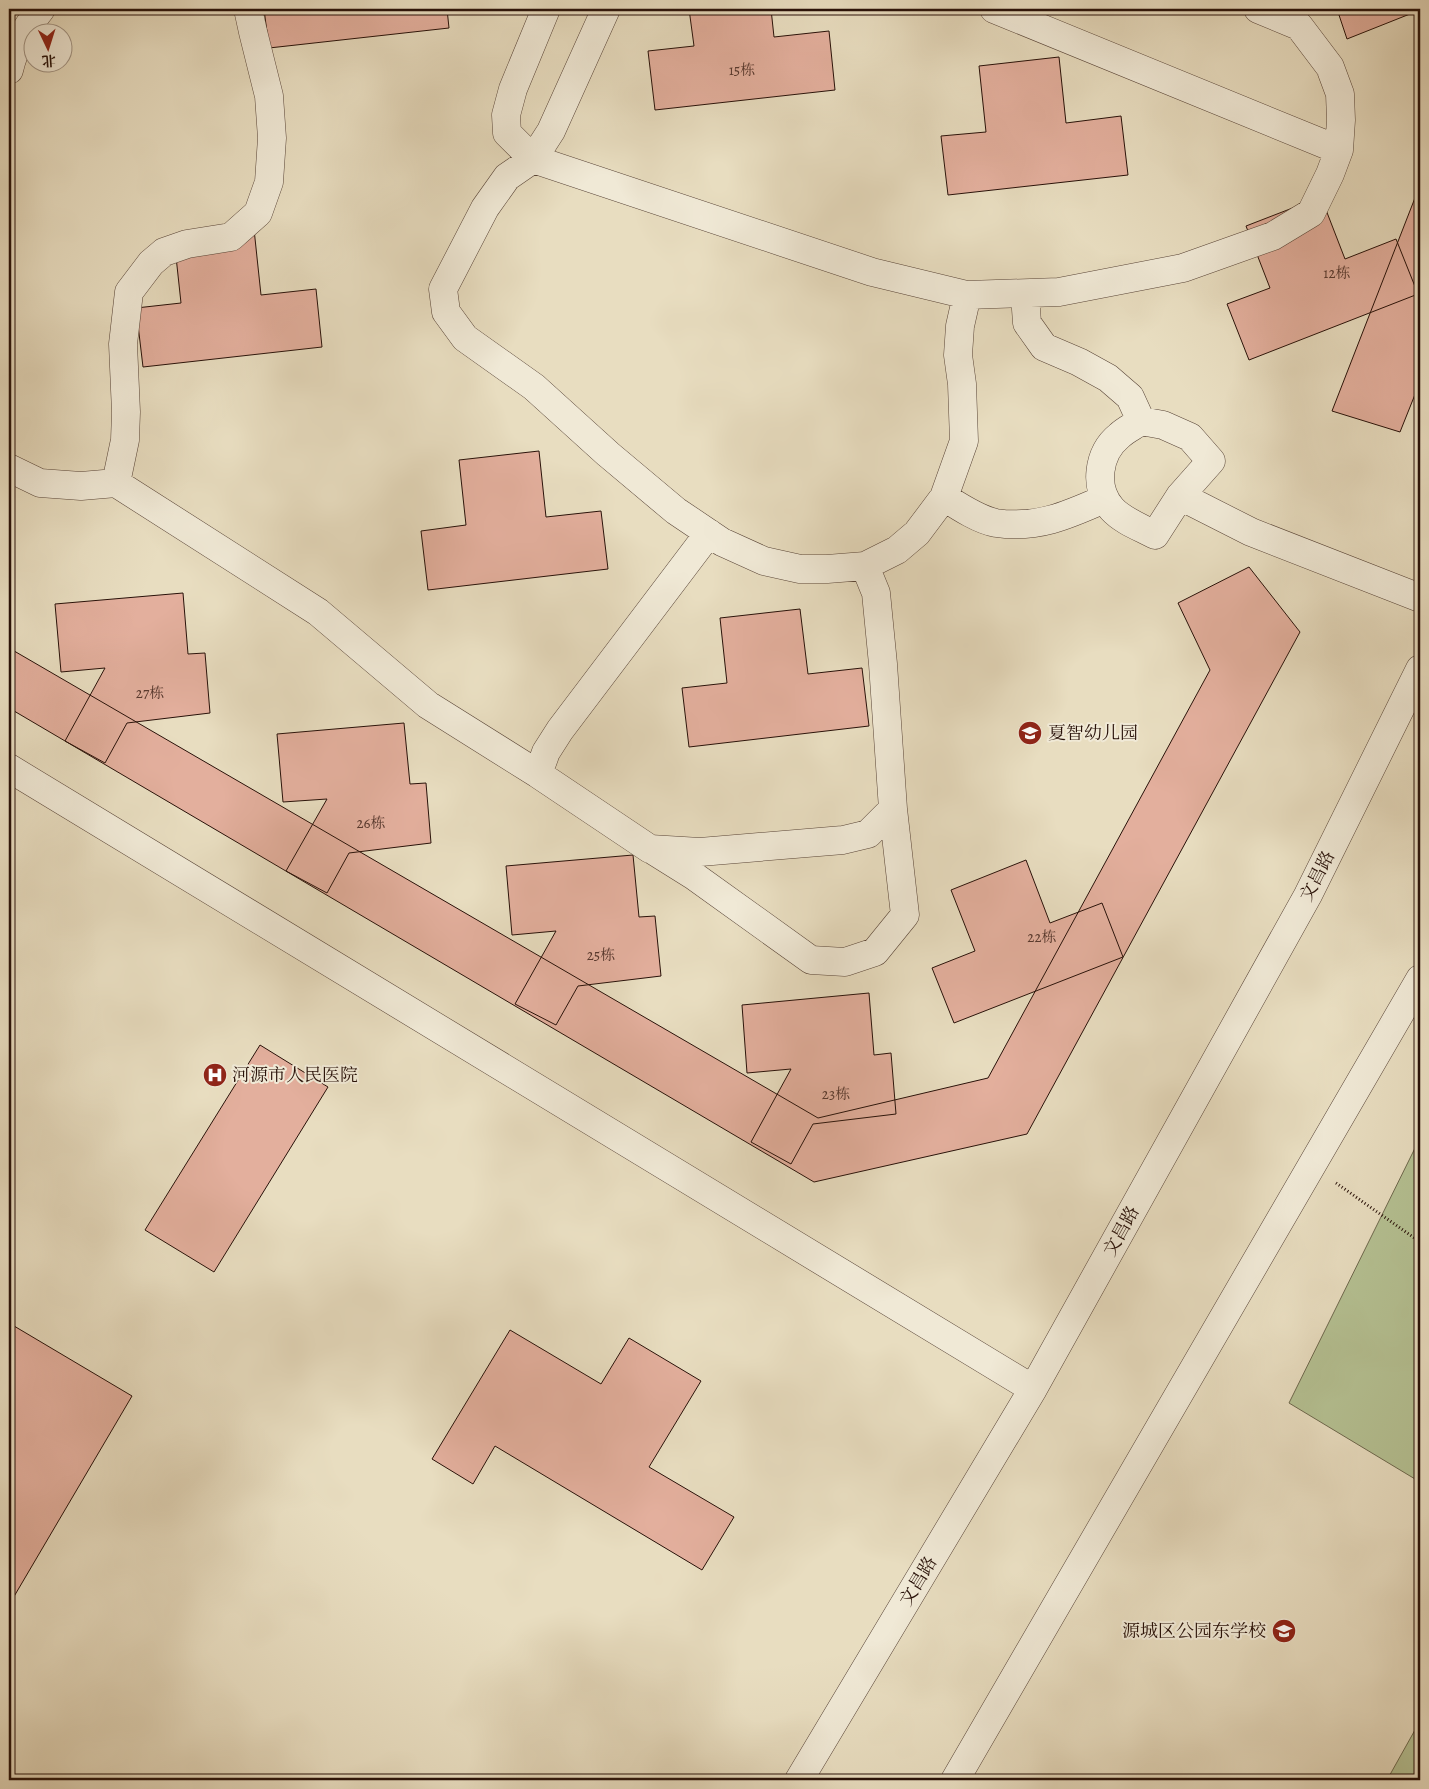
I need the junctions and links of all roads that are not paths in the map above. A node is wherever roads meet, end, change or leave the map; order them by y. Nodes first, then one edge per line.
1 (41, 9) edge
2 (248, 9) edge
3 (546, 9) edge
4 (606, 9) edge
5 (994, 9) edge
6 (1258, 9) edge
7 (9, 70) edge
8 (1338, 150) junction
9 (533, 159) junction
10 (1026, 295) junction
11 (967, 296) junction
12 (1141, 421) junction
13 (9, 468) edge
14 (116, 483) junction
15 (1180, 496) junction
16 (944, 497) junction
17 (1104, 499) junction
18 (709, 533) junction
19 (865, 566) junction
20 (1420, 598) edge
21 (1420, 669) edge
22 (9, 768) edge
23 (538, 774) junction
24 (893, 809) junction
25 (650, 849) junction
26 (1420, 979) edge
27 (1033, 1389) junction
28 (799, 1780) edge
29 (955, 1780) edge

1 - 7 street
2 - 14 street
3 - 9 street
4 - 9 street
5 - 8 street
6 - 8 street
8 - 10 street
9 - 11 street
9 - 18 street
10 - 11 street
10 - 12 street
11 - 16 street
12 - 15 street
12 - 17 street
13 - 14 street
14 - 23 street
15 - 17 street
15 - 20 street
16 - 17 street
16 - 19 street
18 - 19 street
18 - 23 street
19 - 24 street
21 - 27 street, 文昌路
22 - 27 street
23 - 25 street
24 - 25 street
24 - 25 street
26 - 29 street
27 - 28 street, 文昌路

